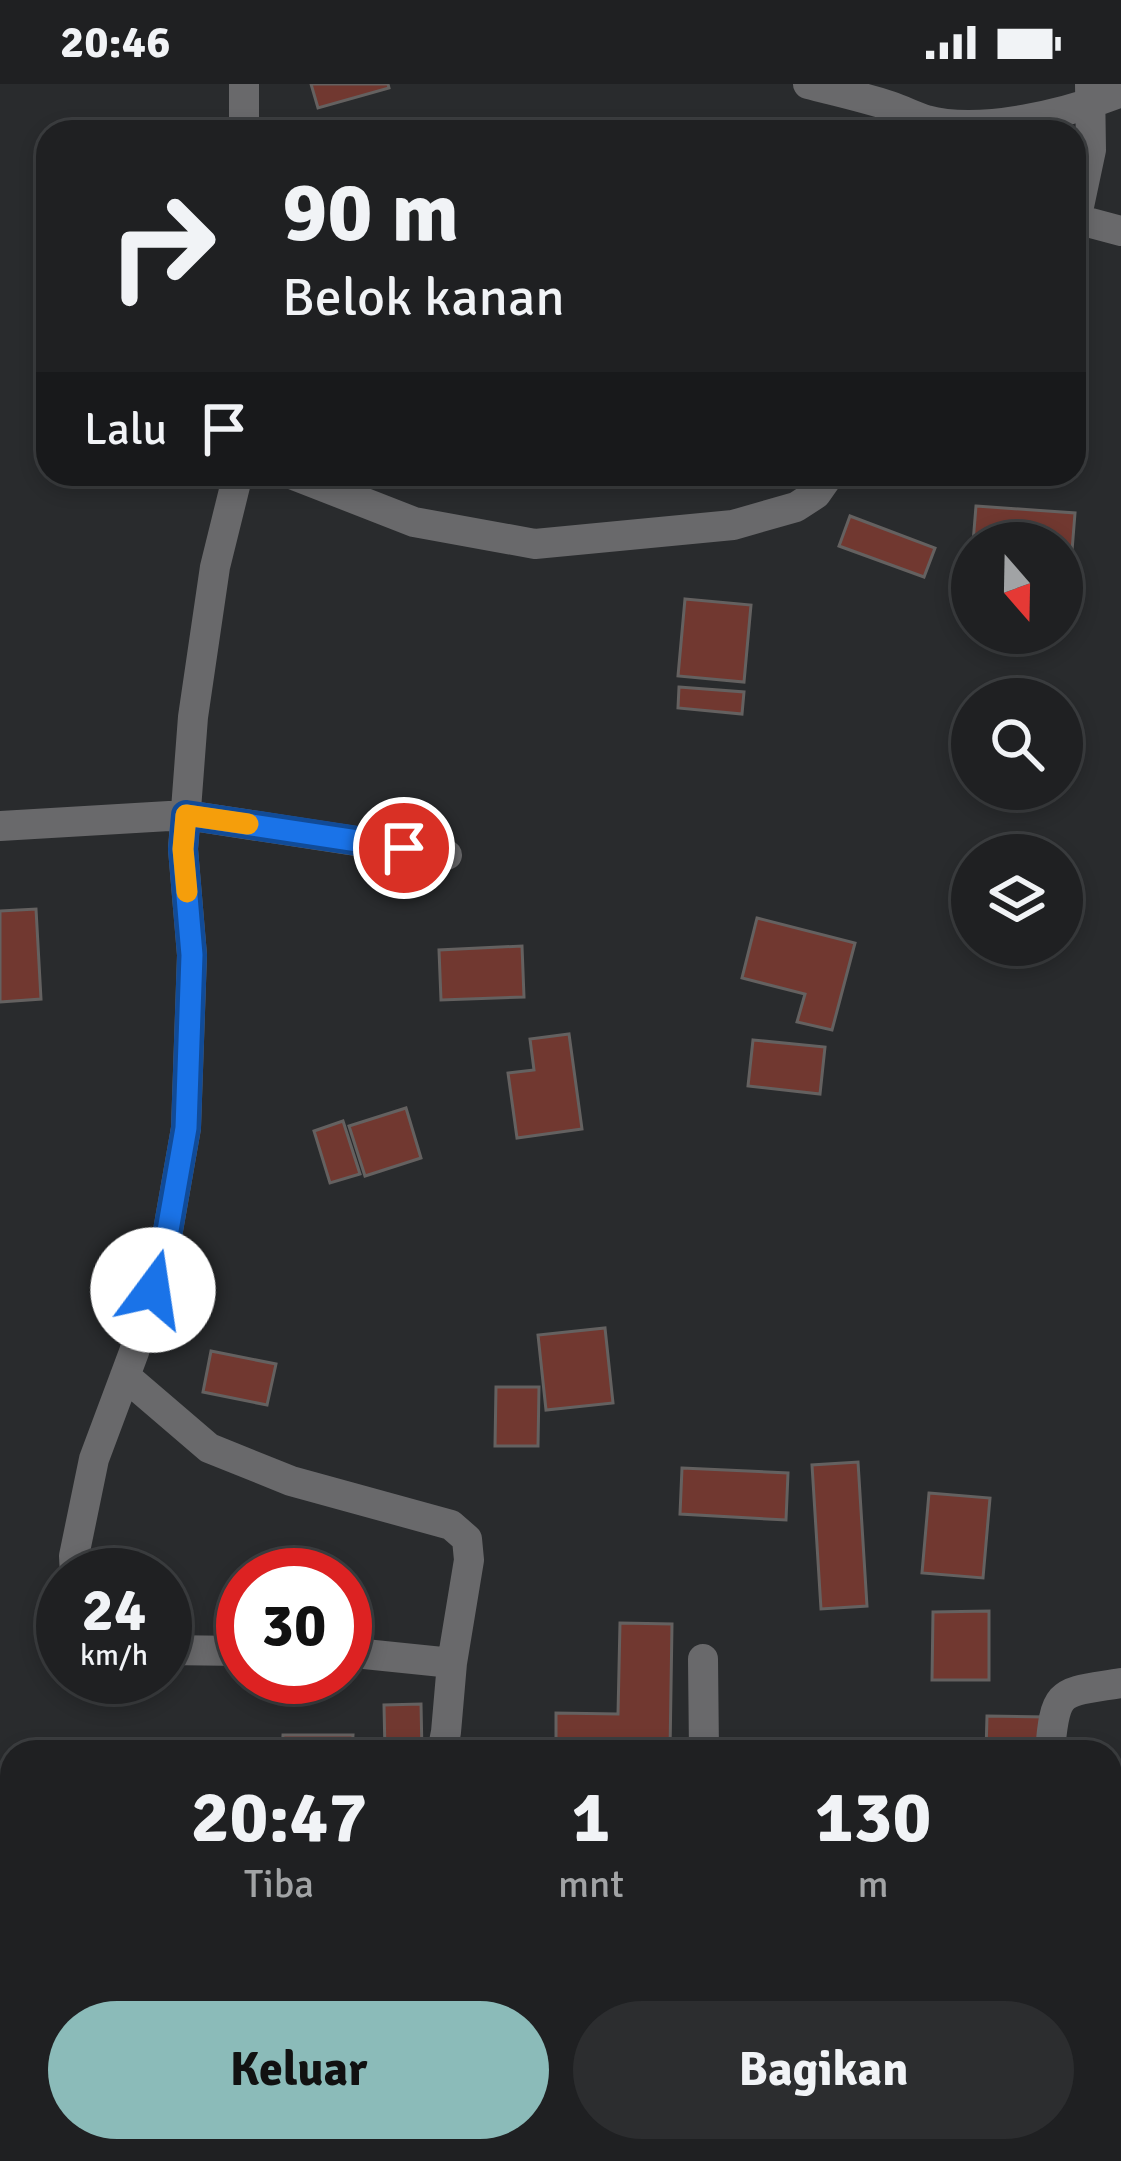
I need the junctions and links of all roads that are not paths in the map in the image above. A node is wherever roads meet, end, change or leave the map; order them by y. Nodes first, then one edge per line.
1 (244, 84) edge
2 (808, 84) edge
3 (1121, 92) edge
4 (1090, 94) edge
5 (891, 119) edge
6 (244, 120) edge
7 (927, 120) edge
8 (1021, 120) edge
9 (1086, 173) edge
10 (1086, 226) edge
11 (1121, 231) edge
12 (235, 486) edge
13 (322, 486) edge
14 (821, 486) edge
15 (186, 815) junction
16 (0, 826) edge
17 (447, 855) dead end
18 (125, 1376) junction
19 (76, 1548) edge
20 (372, 1655) edge
21 (703, 1659) dead end
22 (452, 1663) junction
23 (1121, 1683) edge
24 (443, 1740) edge
25 (704, 1740) edge
26 (1051, 1740) edge

1 - 6 street
2 - 5 street
3 - 4 street
4 - 8 street
4 - 9 street
5 - 7 street
10 - 11 street
12 - 15 street
13 - 14 street
15 - 16 street
15 - 17 street
15 - 18 street
18 - 19 street
18 - 22 street
20 - 22 street
21 - 25 street
22 - 24 street
23 - 26 street

